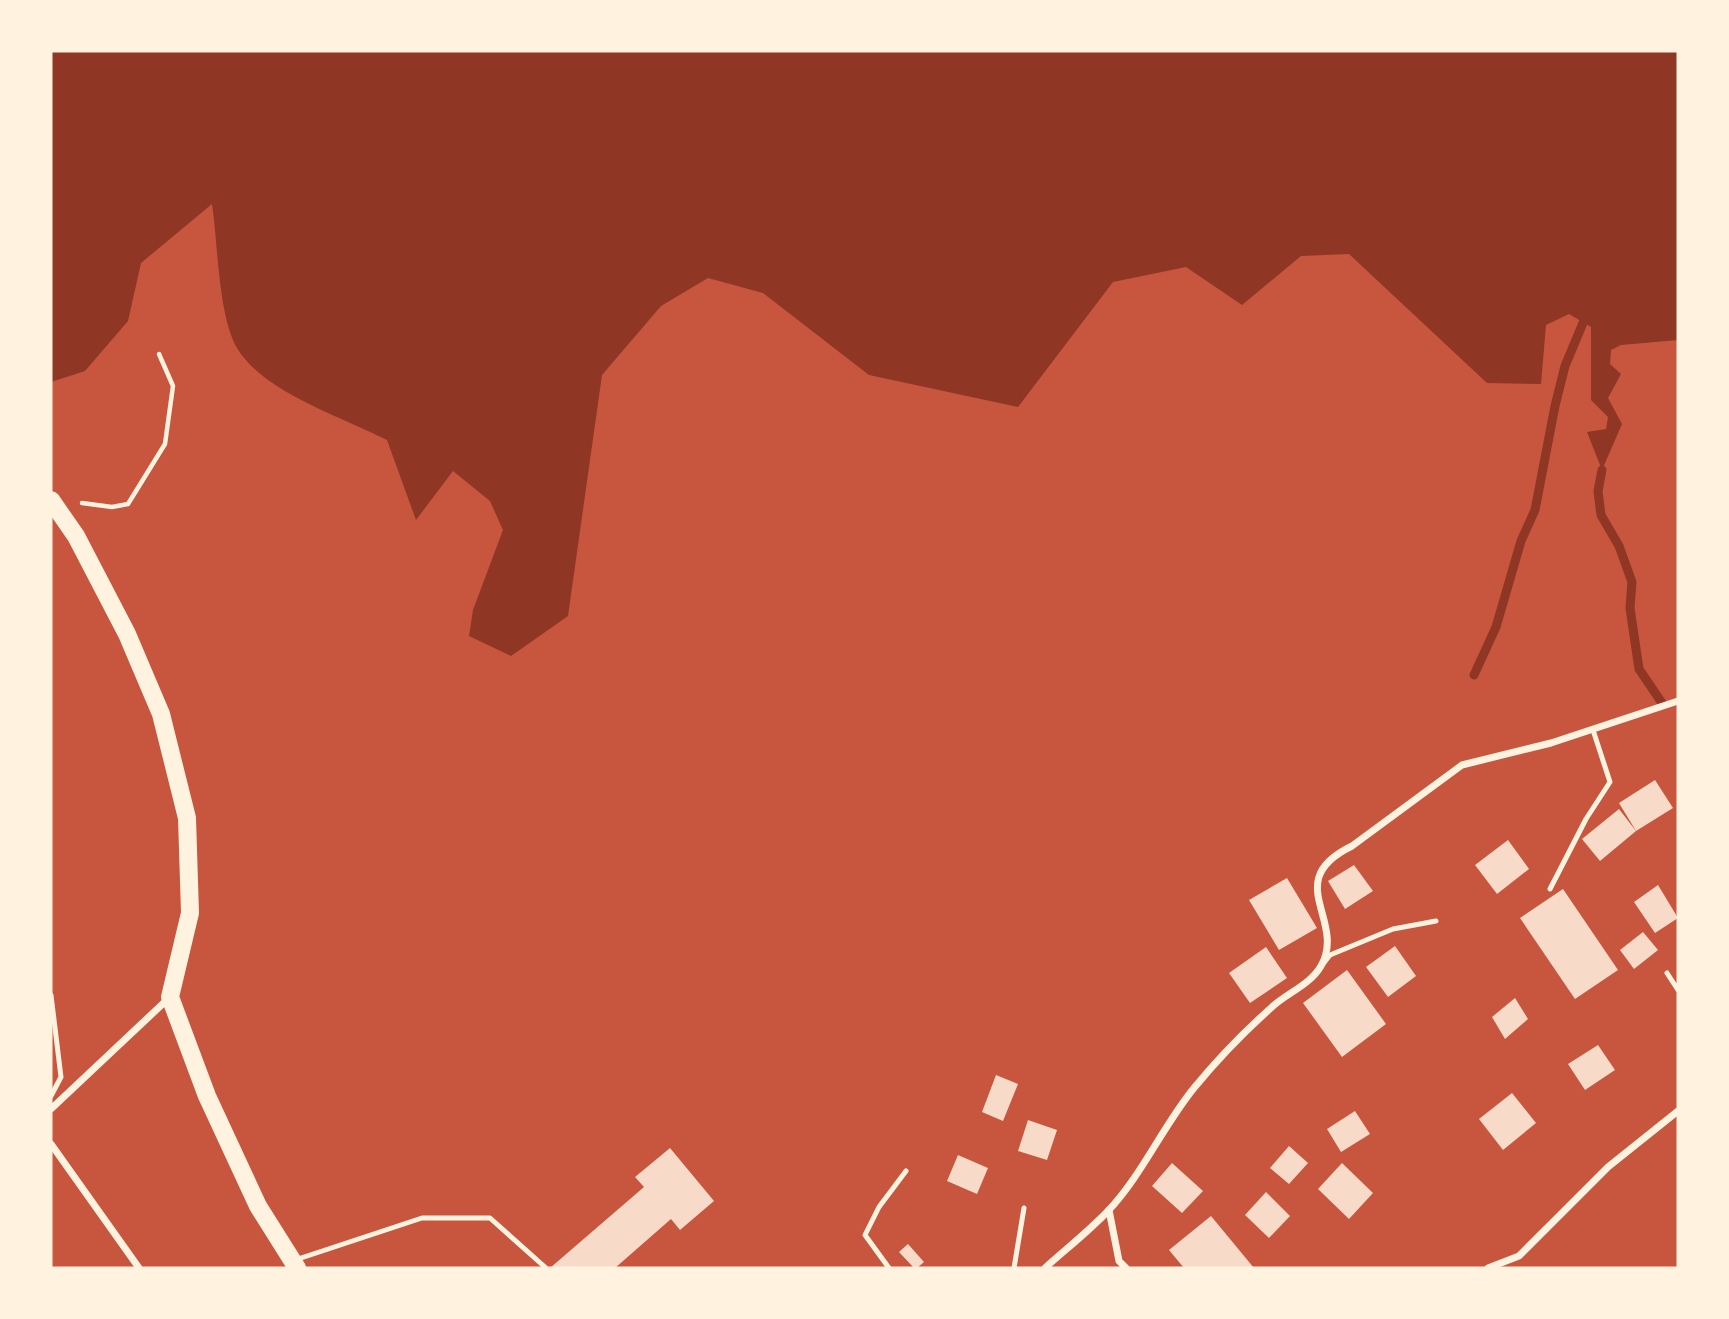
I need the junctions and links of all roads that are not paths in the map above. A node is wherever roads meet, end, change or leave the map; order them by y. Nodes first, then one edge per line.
1 (51, 500) edge
2 (1678, 701) edge
3 (1593, 730) junction
4 (1550, 889) dead end
5 (1436, 921) dead end
6 (1321, 965) junction
7 (1667, 973) dead end
8 (1678, 990) edge
9 (51, 995) edge
10 (170, 997) junction
11 (51, 1096) edge
12 (51, 1110) edge
13 (1678, 1111) edge
14 (51, 1144) edge
15 (906, 1171) dead end
16 (1024, 1208) dead end
17 (1109, 1210) junction
18 (294, 1264) edge
19 (139, 1268) edge
20 (546, 1268) edge
21 (889, 1268) edge
22 (1014, 1268) edge
23 (1045, 1268) edge
24 (1126, 1268) edge
25 (1488, 1268) edge

1 - 10 main road
2 - 3 street
3 - 4 lane
3 - 6 street
5 - 6 lane
6 - 17 street
7 - 8 lane
9 - 11 lane
10 - 12 street
10 - 18 main road
13 - 25 street
14 - 19 street
15 - 21 lane
16 - 22 lane
17 - 23 street
17 - 24 street
18 - 20 lane

